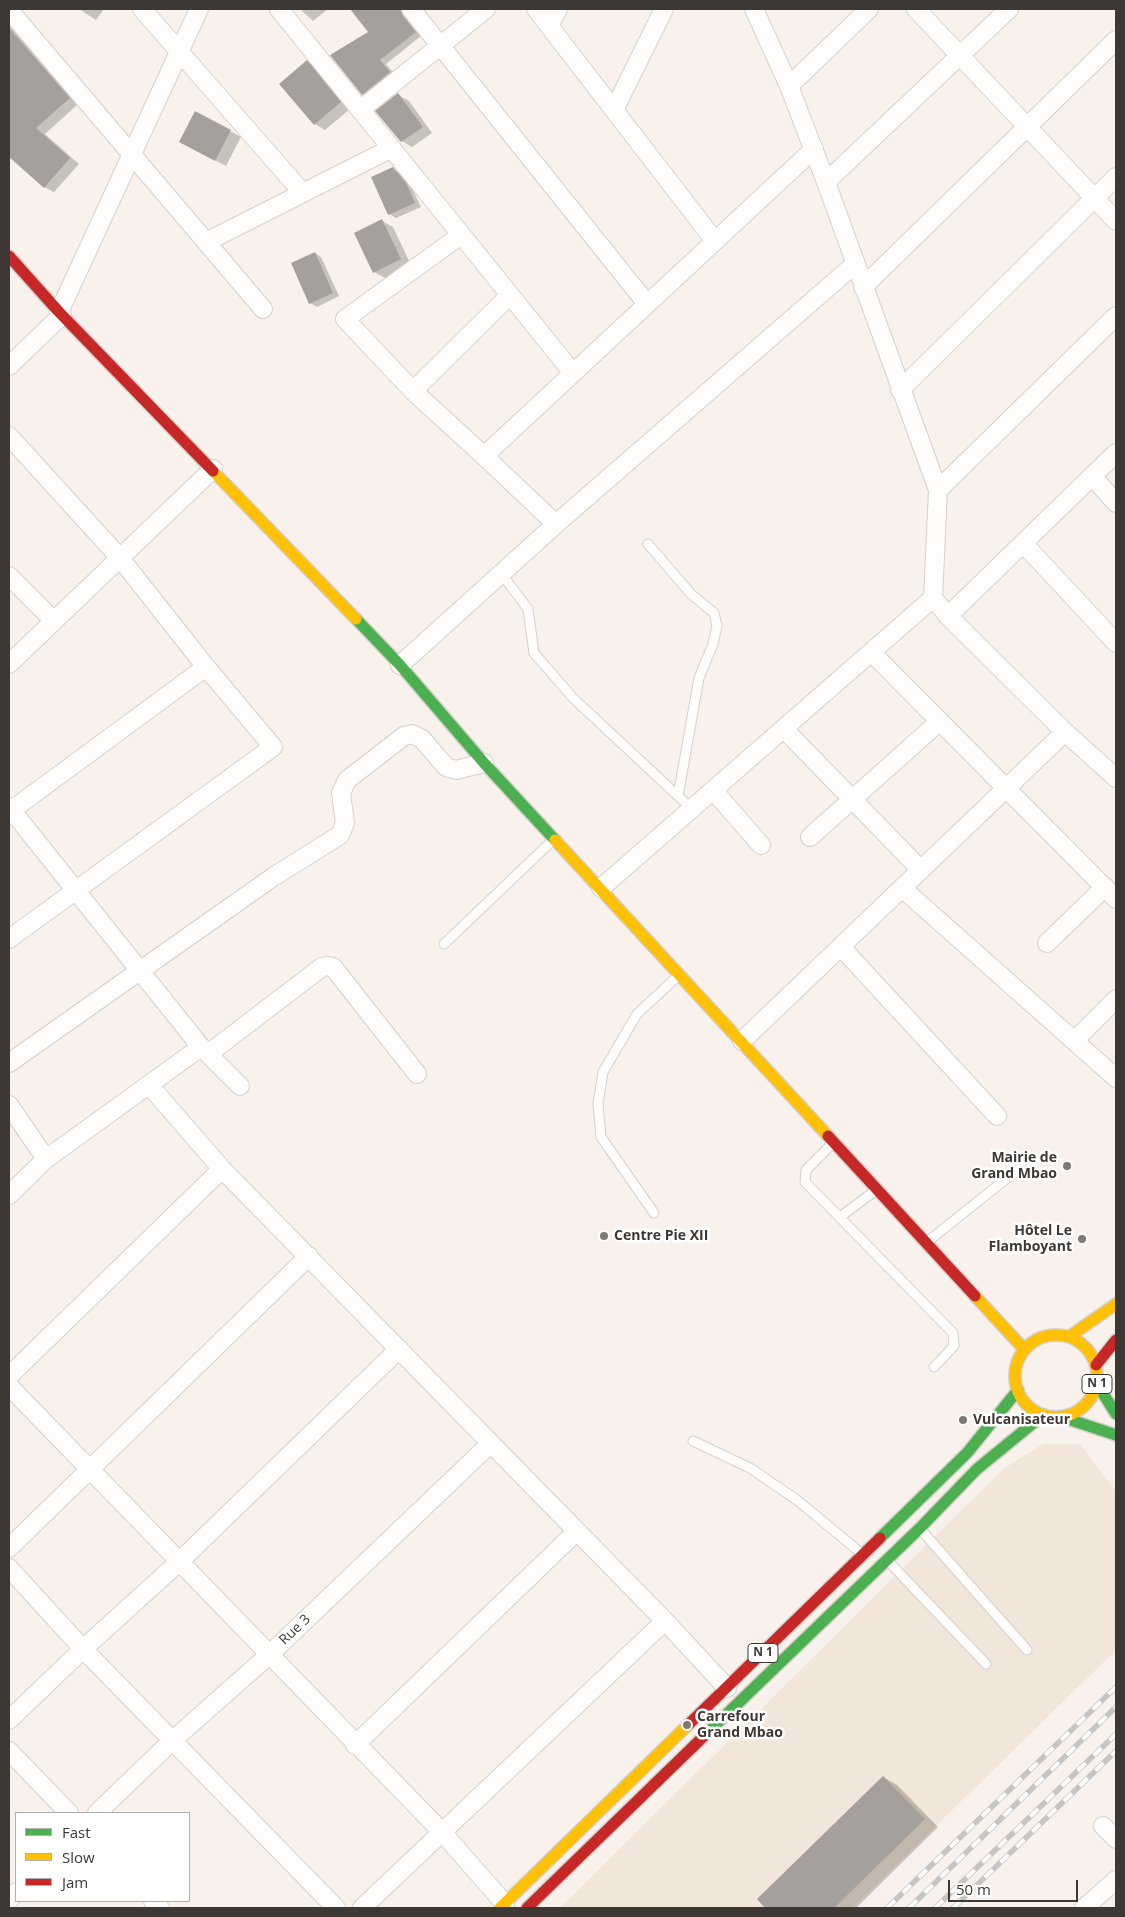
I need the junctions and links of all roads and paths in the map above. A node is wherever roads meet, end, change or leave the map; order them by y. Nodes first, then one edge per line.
1 (142, 9) edge
2 (199, 9) edge
3 (279, 9) edge
4 (411, 9) edge
5 (486, 9) edge
6 (536, 9) edge
7 (558, 9) edge
8 (664, 9) edge
9 (754, 9) edge
10 (868, 9) edge
11 (916, 9) edge
12 (1009, 9) edge
13 (9, 10) edge
14 (549, 26) junction
15 (1116, 40) edge
16 (440, 46) junction
17 (180, 50) junction
18 (960, 55) junction
19 (789, 86) junction
20 (360, 110) junction
21 (614, 110) junction
22 (1027, 127) junction
23 (392, 148) junction
24 (814, 150) junction
25 (132, 154) junction
26 (1116, 177) edge
27 (826, 182) junction
28 (302, 192) junction
29 (1095, 198) junction
30 (1116, 221) edge
31 (461, 234) junction
32 (715, 240) junction
33 (206, 242) junction
34 (9, 256) edge
35 (855, 264) junction
36 (863, 287) junction
37 (510, 295) junction
38 (647, 304) junction
39 (263, 309) dead end
40 (60, 313) junction
41 (1116, 316) edge
42 (9, 366) edge
43 (573, 373) junction
44 (900, 390) junction
45 (413, 391) junction
46 (9, 436) edge
47 (1116, 453) edge
48 (484, 456) junction
49 (213, 468) junction
50 (1092, 476) junction
51 (938, 490) junction
52 (1116, 503) edge
53 (556, 524) junction
54 (1023, 543) junction
55 (648, 544) dead end
56 (120, 558) junction
57 (501, 573) junction
58 (9, 576) edge
59 (933, 598) junction
60 (948, 616) junction
61 (54, 621) junction
62 (1116, 643) edge
63 (872, 652) junction
64 (9, 664) edge
65 (400, 665) junction
66 (206, 668) junction
67 (940, 721) junction
68 (784, 729) junction
69 (1065, 732) junction
70 (484, 762) junction
71 (1116, 778) edge
72 (1007, 788) junction
73 (713, 790) junction
74 (678, 796) junction
75 (852, 800) junction
76 (692, 809) junction
77 (10, 810) edge
78 (810, 837) dead end
79 (555, 838) junction
80 (761, 845) dead end
81 (920, 870) junction
82 (601, 888) junction
83 (902, 888) junction
84 (76, 892) junction
85 (1110, 893) edge
86 (9, 939) edge
87 (1047, 943) dead end
88 (444, 944) dead end
89 (841, 947) junction
90 (141, 972) junction
91 (680, 974) junction
92 (1116, 999) edge
93 (1075, 1040) junction
94 (742, 1041) junction
95 (204, 1051) junction
96 (9, 1063) edge
97 (417, 1074) dead end
98 (1116, 1078) edge
99 (149, 1085) junction
100 (240, 1086) dead end
101 (9, 1107) edge
102 (997, 1116) dead end
103 (834, 1142) junction
104 (46, 1160) junction
105 (1021, 1167) dead end
106 (222, 1169) junction
107 (878, 1189) junction
108 (9, 1195) edge
109 (654, 1214) dead end
110 (840, 1217) junction
111 (926, 1242) junction
112 (309, 1256) junction
113 (1116, 1304) edge
114 (1070, 1336) junction
115 (1116, 1340) edge
116 (399, 1349) junction
117 (1024, 1349) junction
118 (1096, 1364) junction
119 (934, 1367) dead end
120 (9, 1376) edge
121 (1097, 1384) junction
122 (9, 1386) edge
123 (1018, 1390) junction
124 (1116, 1414) edge
125 (1042, 1415) junction
126 (1062, 1417) junction
127 (1116, 1435) edge
128 (693, 1441) dead end
129 (490, 1444) junction
130 (89, 1469) junction
131 (920, 1528) junction
132 (576, 1532) junction
133 (9, 1548) edge
134 (863, 1555) junction
135 (887, 1560) junction
136 (180, 1561) junction
137 (9, 1568) edge
138 (665, 1621) junction
139 (83, 1649) junction
140 (1027, 1650) dead end
141 (269, 1655) junction
142 (986, 1664) dead end
143 (727, 1688) junction
144 (9, 1720) edge
145 (173, 1740) junction
146 (355, 1745) junction
147 (9, 1751) edge
148 (68, 1812) edge
149 (99, 1812) edge
150 (1103, 1826) dead end
151 (442, 1832) junction
152 (1116, 1839) edge
153 (1116, 1880) edge
154 (502, 1906) edge
155 (336, 1908) edge
156 (362, 1908) edge
157 (527, 1908) edge
158 (1084, 1908) edge

1 - 17 street
2 - 17 street
3 - 20 street
4 - 16 street
5 - 16 street
6 - 14 street
7 - 14 street
8 - 21 street
9 - 19 street
10 - 19 street
11 - 18 street
12 - 18 street
13 - 25 street
14 - 21 street
15 - 22 street
16 - 20 street
16 - 38 street
17 - 25 street
17 - 28 street
18 - 22 street
18 - 27 street
19 - 24 street
20 - 23 street
21 - 32 street
22 - 29 street
22 - 36 street
23 - 28 street
23 - 31 street
24 - 27 street
24 - 32 street
25 - 33 street
25 - 40 street
26 - 29 street
27 - 35 street
28 - 33 street
29 - 30 street
29 - 44 street
31 - 37 street
31 - 45 street
32 - 38 street
33 - 39 street
34 - 40 main road
35 - 36 street
35 - 53 street
36 - 44 street
37 - 43 street
37 - 45 street
38 - 43 street
40 - 42 street
40 - 49 main road
41 - 51 street
43 - 48 street
44 - 51 street
45 - 48 street
46 - 56 street
47 - 50 street
48 - 53 street
49 - 56 street
49 - 65 main road
50 - 52 street
50 - 54 street
51 - 59 street
53 - 57 street
54 - 60 street
54 - 62 street
55 - 74 lane
56 - 61 street
56 - 66 street
57 - 65 street
57 - 74 lane
58 - 61 street
59 - 60 street
59 - 63 street
60 - 69 street
61 - 64 street
63 - 67 street
63 - 68 street
65 - 70 main road
66 - 77 street
66 - 84 street
67 - 72 street
67 - 75 street
68 - 73 street
68 - 75 street
69 - 71 street
69 - 72 street
70 - 79 main road
70 - 90 street
72 - 81 street
72 - 85 street
73 - 76 street
73 - 80 street
74 - 76 lane
75 - 78 street
75 - 81 street
76 - 82 street
77 - 84 street
79 - 82 main road
79 - 88 lane
81 - 83 street
82 - 91 main road
83 - 89 street
83 - 93 street
84 - 86 street
84 - 90 street
85 - 87 street
89 - 94 street
89 - 102 street
90 - 95 street
90 - 96 street
91 - 94 main road
91 - 109 lane
92 - 93 street
93 - 98 street
94 - 103 main road
95 - 97 street
95 - 99 street
95 - 100 street
99 - 104 street
99 - 106 street
101 - 104 street
103 - 107 main road
103 - 110 lane
104 - 108 street
105 - 111 lane
106 - 112 street
106 - 120 street
107 - 110 lane
107 - 111 main road
110 - 119 lane
111 - 117 main road
112 - 116 street
112 - 130 street
113 - 114 main road
114 - 117 main road
114 - 118 main road, N 1
115 - 118 main road, N 1
116 - 129 street
116 - 136 street
117 - 123 main road
118 - 121 main road, N 1
121 - 124 main road
121 - 126 main road, N 1
122 - 130 street
123 - 125 main road
123 - 134 main road, N 1
125 - 126 main road
125 - 131 main road, N 1
126 - 127 main road
128 - 134 lane
129 - 132 street
129 - 141 street, Rue 3
130 - 133 street
130 - 136 street
131 - 135 main road, N 1
131 - 140 lane
132 - 138 street
132 - 146 street
134 - 143 main road, N 1
135 - 142 lane
135 - 157 main road, N 1
136 - 139 street
136 - 141 street
137 - 139 street
138 - 143 street
138 - 151 street
139 - 144 street
139 - 145 street
141 - 145 street, Rue 3
141 - 146 street
143 - 154 main road, N 1
145 - 149 street, Rue 3
145 - 155 street
146 - 151 street
147 - 148 street
150 - 152 street
151 - 154 street
151 - 156 street
153 - 158 street

